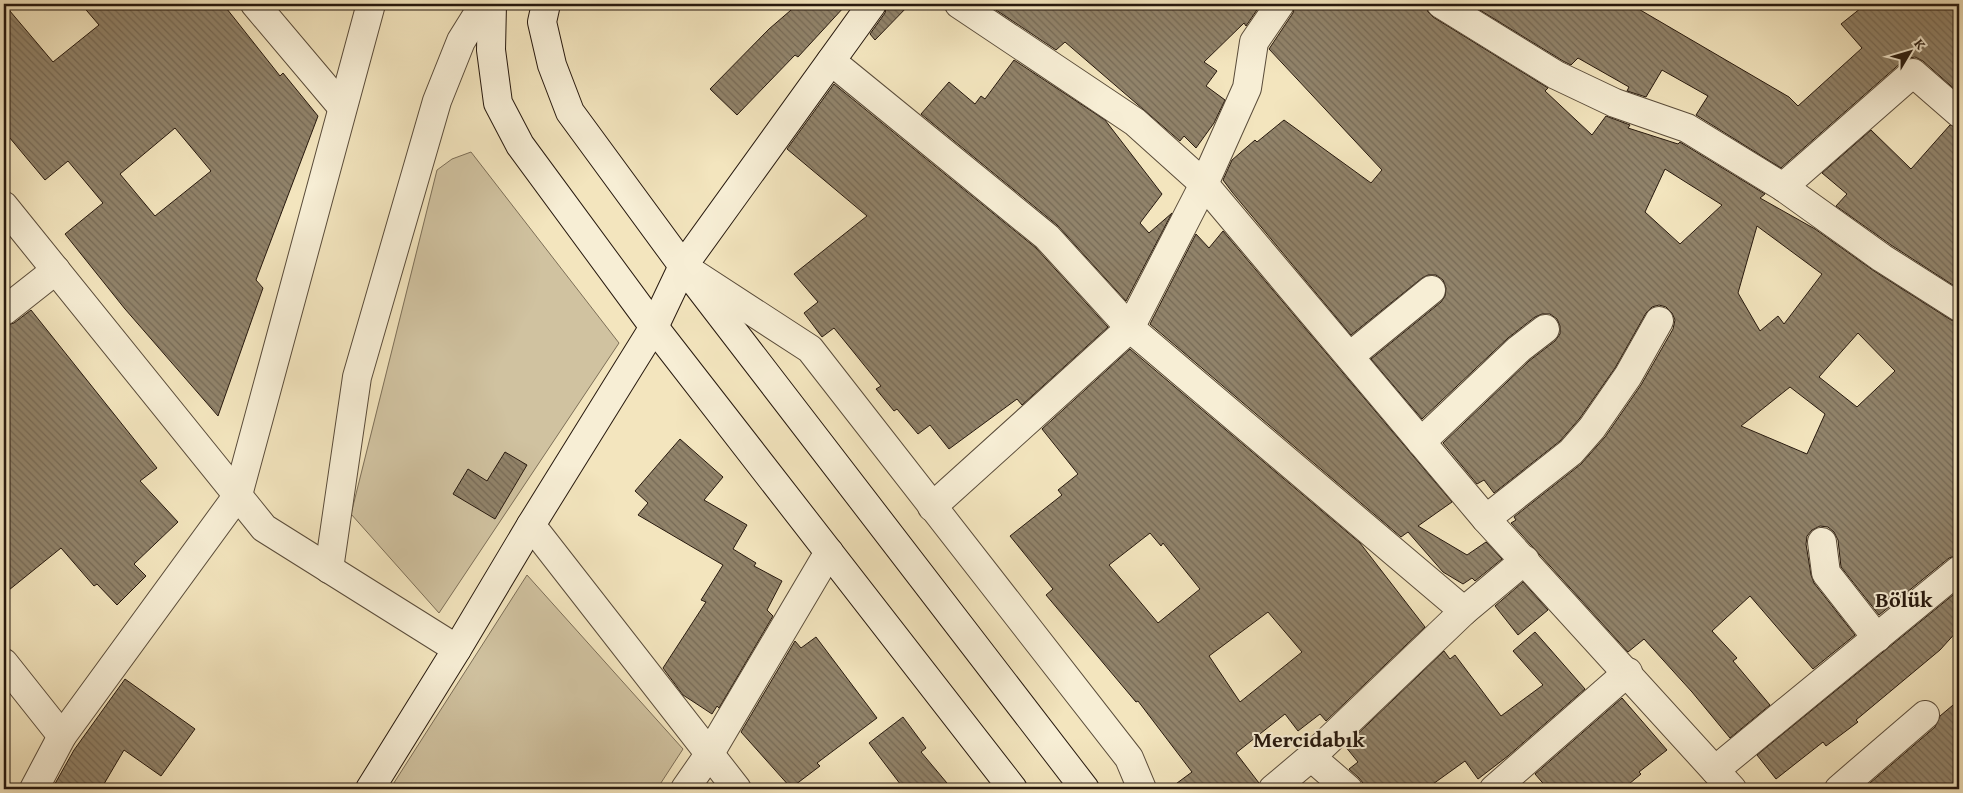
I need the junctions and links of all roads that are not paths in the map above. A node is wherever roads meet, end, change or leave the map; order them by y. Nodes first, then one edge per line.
1 (255, 4) edge
2 (371, 4) edge
3 (484, 4) edge
4 (492, 4) edge
5 (546, 4) edge
6 (872, 4) edge
7 (959, 4) edge
8 (1280, 4) edge
9 (1441, 4) edge
10 (831, 61) junction
11 (342, 107) junction
12 (1959, 113) edge
13 (1204, 184) junction
14 (1783, 187) junction
15 (4, 206) edge
16 (683, 266) junction
17 (56, 270) junction
18 (1431, 290) dead end
19 (1959, 307) edge
20 (4, 310) edge
21 (1660, 321) dead end
22 (654, 327) junction
23 (1130, 328) junction
24 (1545, 329) dead end
25 (1350, 356) junction
26 (1421, 442) junction
27 (238, 495) junction
28 (932, 508) junction
29 (1486, 519) junction
30 (531, 525) junction
31 (1822, 542) dead end
32 (829, 552) junction
33 (1525, 560) junction
34 (329, 569) junction
35 (1959, 570) edge
36 (1464, 611) junction
37 (1877, 638) junction
38 (457, 649) junction
39 (4, 663) edge
40 (1628, 672) junction
41 (1925, 715) dead end
42 (62, 736) junction
43 (710, 753) junction
44 (1311, 757) junction
45 (1724, 780) edge
46 (34, 789) edge
47 (370, 789) edge
48 (685, 789) edge
49 (737, 789) edge
50 (1013, 789) edge
51 (1084, 789) edge
52 (1142, 789) edge
53 (1273, 789) edge
54 (1348, 789) edge
55 (1494, 789) edge
56 (1838, 789) edge

1 - 11 street
2 - 11 street
3 - 34 street
4 - 22 street
5 - 16 street
6 - 10 street
7 - 13 street
8 - 13 street
9 - 14 street
10 - 16 street
10 - 23 street
11 - 27 street
12 - 14 street
13 - 23 street
13 - 25 street
14 - 19 street
15 - 17 street
16 - 22 street
16 - 28 street
16 - 51 street
17 - 20 street
17 - 27 street
18 - 25 street
21 - 29 street
22 - 30 street
22 - 32 street
23 - 28 street
23 - 36 street
24 - 26 street
25 - 26 street
26 - 29 street
27 - 34 street
27 - 42 street
28 - 52 street
29 - 33 street
30 - 38 street
30 - 43 street
31 - 37 street
32 - 43 street
32 - 50 street
33 - 36 street
33 - 40 street
34 - 38 street
35 - 37 street
36 - 44 street
37 - 45 street
38 - 47 street
39 - 42 street
40 - 45 street
40 - 55 street
41 - 56 street
42 - 46 street
43 - 48 street
43 - 49 street
44 - 53 street
44 - 54 street

